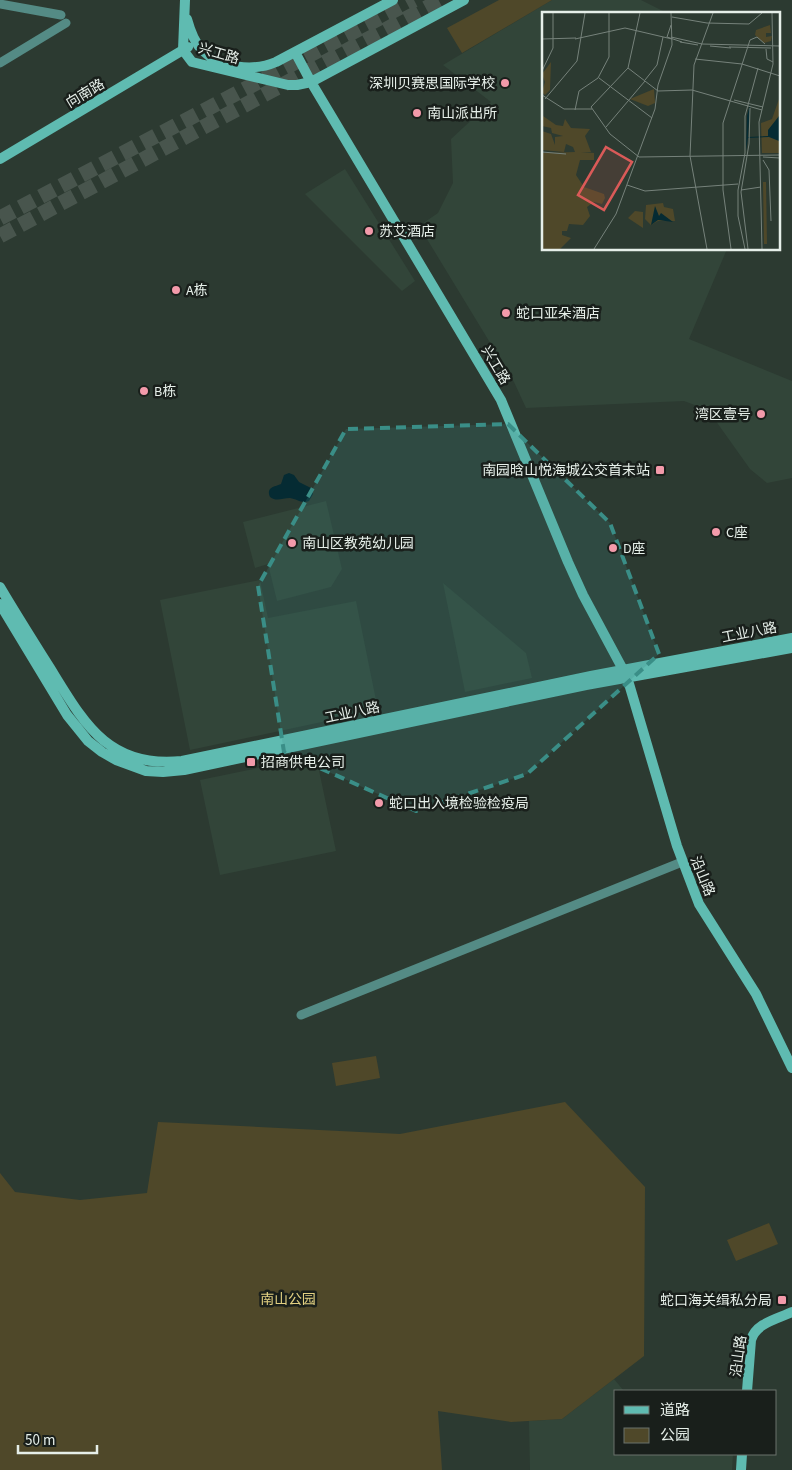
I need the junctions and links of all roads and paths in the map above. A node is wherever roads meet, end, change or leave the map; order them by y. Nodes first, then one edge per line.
1 (393, 0) edge
2 (464, 0) edge
3 (0, 4) edge
4 (184, 5) edge
5 (196, 42) junction
6 (183, 50) junction
7 (295, 52) junction
8 (0, 62) edge
9 (311, 82) junction
10 (0, 159) edge
11 (0, 587) edge
12 (0, 604) edge
13 (792, 638) edge
14 (792, 648) edge
15 (625, 673) junction
16 (682, 862) junction
17 (302, 1015) dead end
18 (792, 1068) edge
19 (792, 1312) edge
20 (747, 1390) edge
21 (742, 1455) edge
22 (741, 1470) edge

1 - 7 street, 兴工路
2 - 9 street, 兴工路
3 - 8 street
4 - 5 street
4 - 6 street
5 - 6 street, 向南路
5 - 7 street, 兴工路
6 - 9 street, 兴工路
6 - 10 street, 向南路
7 - 9 street, 兴工路
9 - 15 street, 兴工路
11 - 15 street, 工业八路
12 - 15 street, 工业八路
13 - 15 street, 工业八路
14 - 15 street, 工业八路
15 - 16 street, 沿山路
16 - 17 street
16 - 18 street, 沿山路
19 - 20 street, 沿山路
21 - 22 street

